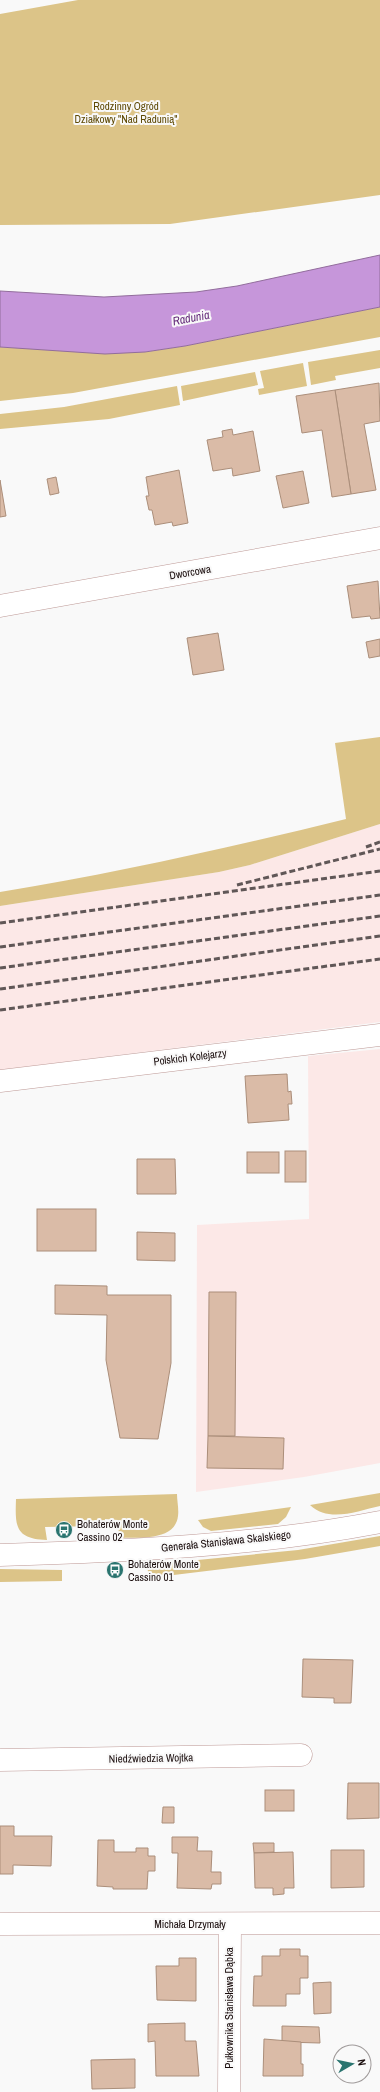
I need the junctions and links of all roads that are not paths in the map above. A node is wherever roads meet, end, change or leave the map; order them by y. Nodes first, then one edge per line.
1 (380, 538) edge
2 (0, 606) edge
3 (380, 1035) edge
4 (0, 1081) edge
5 (380, 1522) edge
6 (0, 1555) edge
7 (301, 1755) dead end
8 (0, 1760) edge
9 (380, 1923) edge
10 (0, 1924) edge
11 (230, 1924) junction
12 (228, 2092) edge

1 - 2 street, Dworcowa
3 - 4 street, Polskich Kolejarzy
5 - 6 street, Generała Stanisława Skalskiego
7 - 8 street, Niedźwiedzia Wojtka
9 - 11 street, Michała Drzymały
10 - 11 street, Michała Drzymały
11 - 12 street, Pułkownika Stanisława Dąbka

